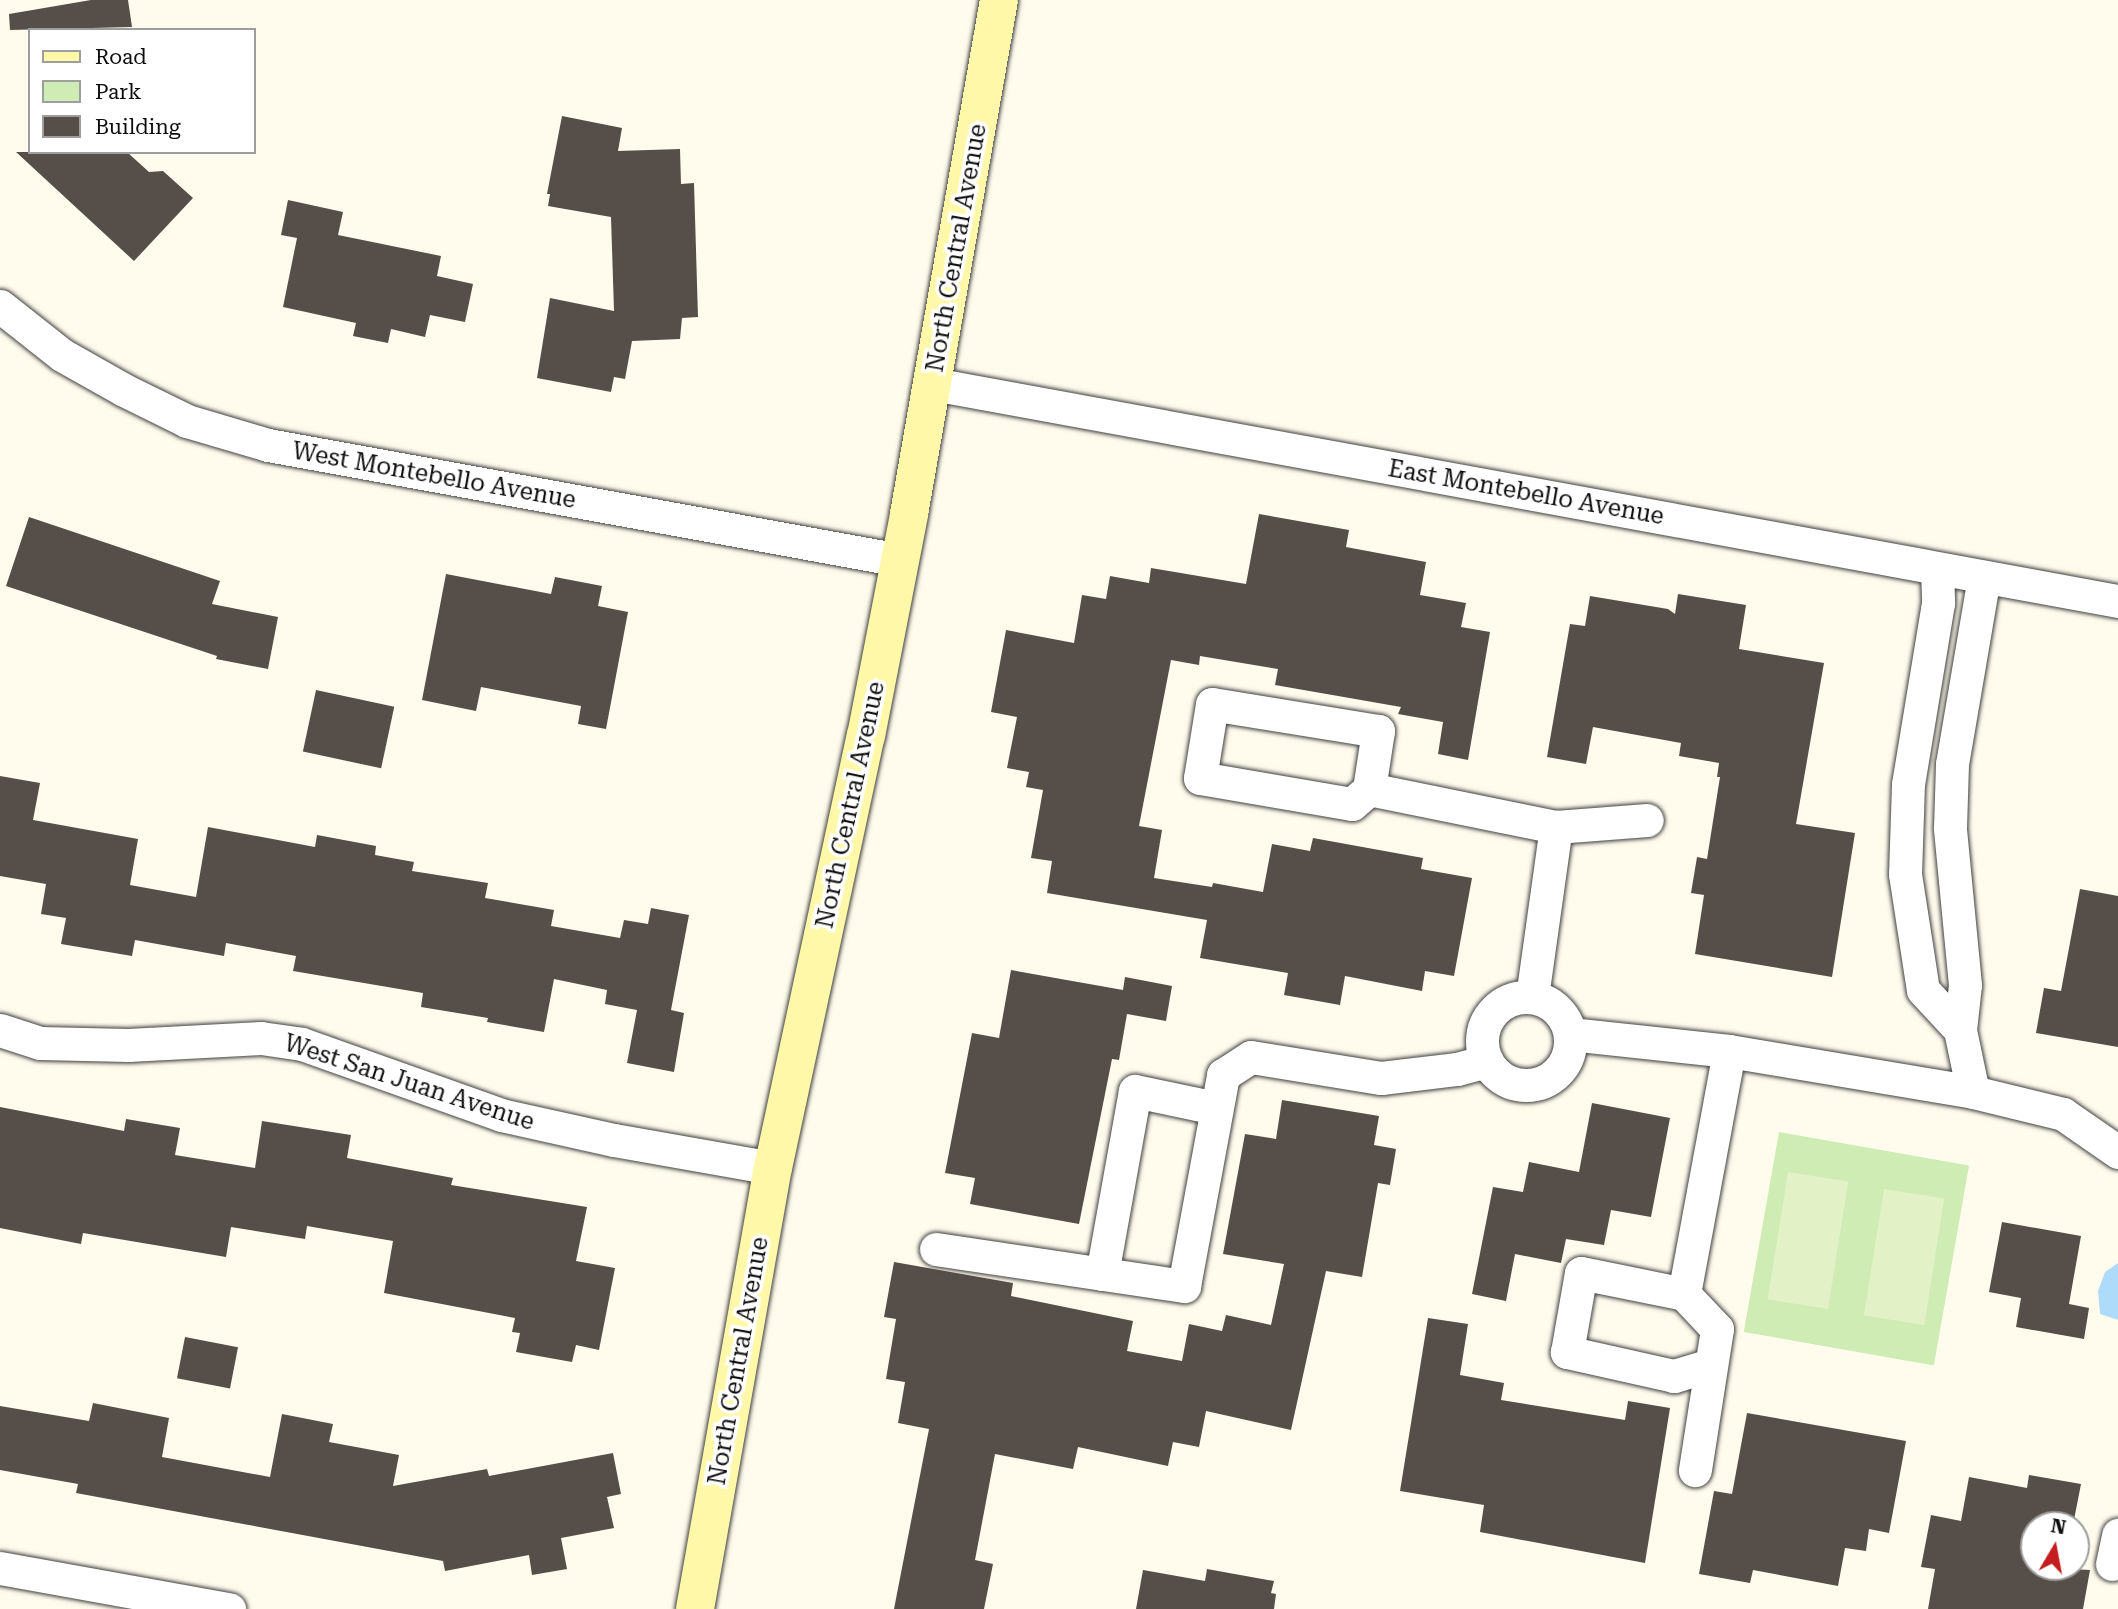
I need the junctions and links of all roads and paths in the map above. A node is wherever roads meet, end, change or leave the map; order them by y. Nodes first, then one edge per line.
1 (999, 0) edge
2 (0, 306) edge
3 (933, 384) junction
4 (900, 560) junction
5 (1937, 569) junction
6 (1984, 577) junction
7 (2118, 601) edge
8 (1368, 789) junction
9 (1647, 820) dead end
10 (1556, 827) junction
11 (1531, 997) junction
12 (0, 1030) edge
13 (1959, 1030) junction
14 (1570, 1034) junction
15 (1730, 1051) junction
16 (1487, 1061) junction
17 (1973, 1092) junction
18 (1216, 1108) junction
19 (2118, 1152) edge
20 (773, 1168) junction
21 (936, 1249) dead end
22 (1101, 1273) junction
23 (1684, 1294) junction
24 (1710, 1365) junction
25 (1695, 1470) dead end
26 (0, 1568) edge
27 (229, 1609) edge
28 (695, 1609) edge

1 - 3 main road, North Central Avenue
2 - 4 street, West Montebello Avenue
3 - 4 main road, North Central Avenue
3 - 5 street, East Montebello Avenue
4 - 20 main road, North Central Avenue
5 - 6 street, East Montebello Avenue
5 - 13 street
6 - 7 street, East Montebello Avenue
6 - 13 street
8 - 8 street
8 - 10 street
9 - 10 street
10 - 11 street
11 - 14 street
11 - 16 street
12 - 20 street, West San Juan Avenue
13 - 17 street
14 - 15 street
14 - 16 street
15 - 17 street
15 - 23 street
16 - 18 street
17 - 19 street
18 - 22 street
18 - 22 street
20 - 28 main road, North Central Avenue
21 - 22 street
23 - 24 street
23 - 24 street
24 - 25 street
26 - 27 street

